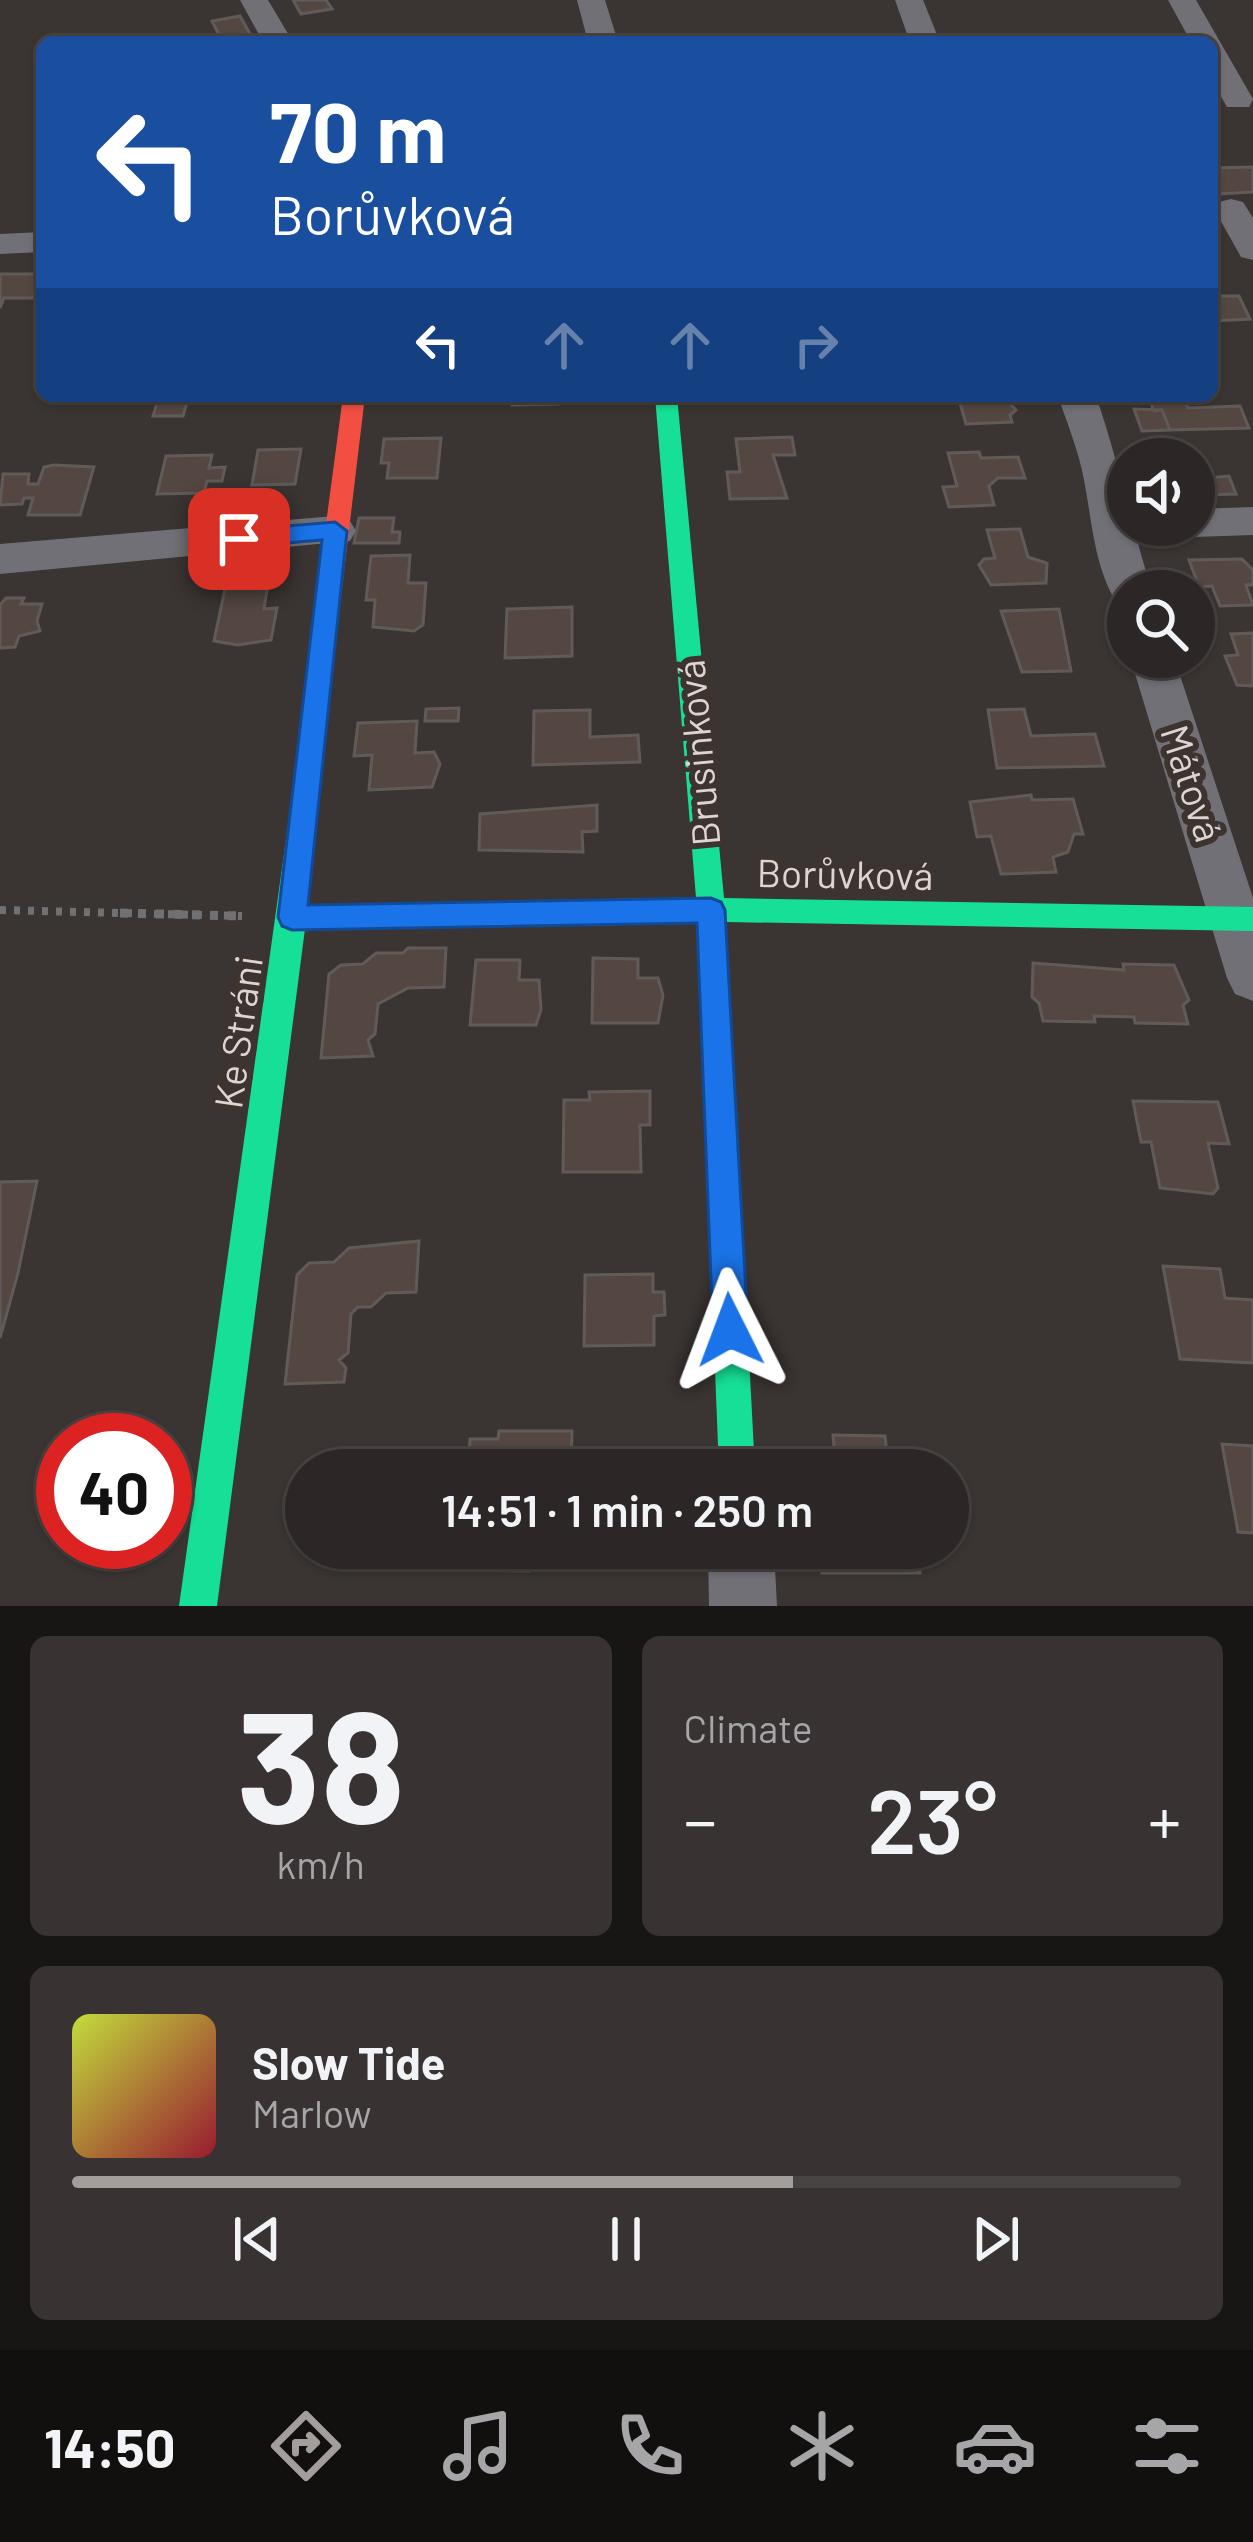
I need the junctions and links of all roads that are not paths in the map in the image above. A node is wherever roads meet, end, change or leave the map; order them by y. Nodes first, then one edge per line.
1 (254, 0) edge
2 (591, 0) edge
3 (909, 0) edge
4 (1183, 0) edge
5 (275, 36) edge
6 (601, 36) edge
7 (923, 36) edge
8 (1203, 36) edge
9 (1218, 64) edge
10 (1238, 100) dead end
11 (1231, 209) dead end
12 (36, 242) edge
13 (0, 244) edge
14 (1253, 252) edge
15 (1218, 255) edge
16 (353, 402) edge
17 (666, 402) edge
18 (1078, 402) edge
19 (1107, 486) edge
20 (1253, 521) edge
21 (1215, 522) edge
22 (335, 531) junction
23 (0, 559) edge
24 (1159, 678) edge
25 (711, 910) junction
26 (292, 917) junction
27 (1245, 919) edge
28 (1253, 978) edge
29 (736, 1449) edge
30 (741, 1569) edge
31 (199, 1606) edge
32 (743, 1606) edge

1 - 5 street
2 - 6 street
3 - 7 street
4 - 8 street
9 - 10 street
11 - 14 street
12 - 13 street
14 - 15 street
16 - 22 street, Ke Stráni
17 - 25 street, Brusinková
18 - 19 street
20 - 21 street
22 - 23 street
22 - 26 street, Ke Stráni
24 - 27 street, Mátová
25 - 26 street, Borůvková
25 - 27 street, Borůvková
25 - 29 street, Brusinková
26 - 31 street, Ke Stráni
27 - 28 street, Mátová
30 - 32 street

